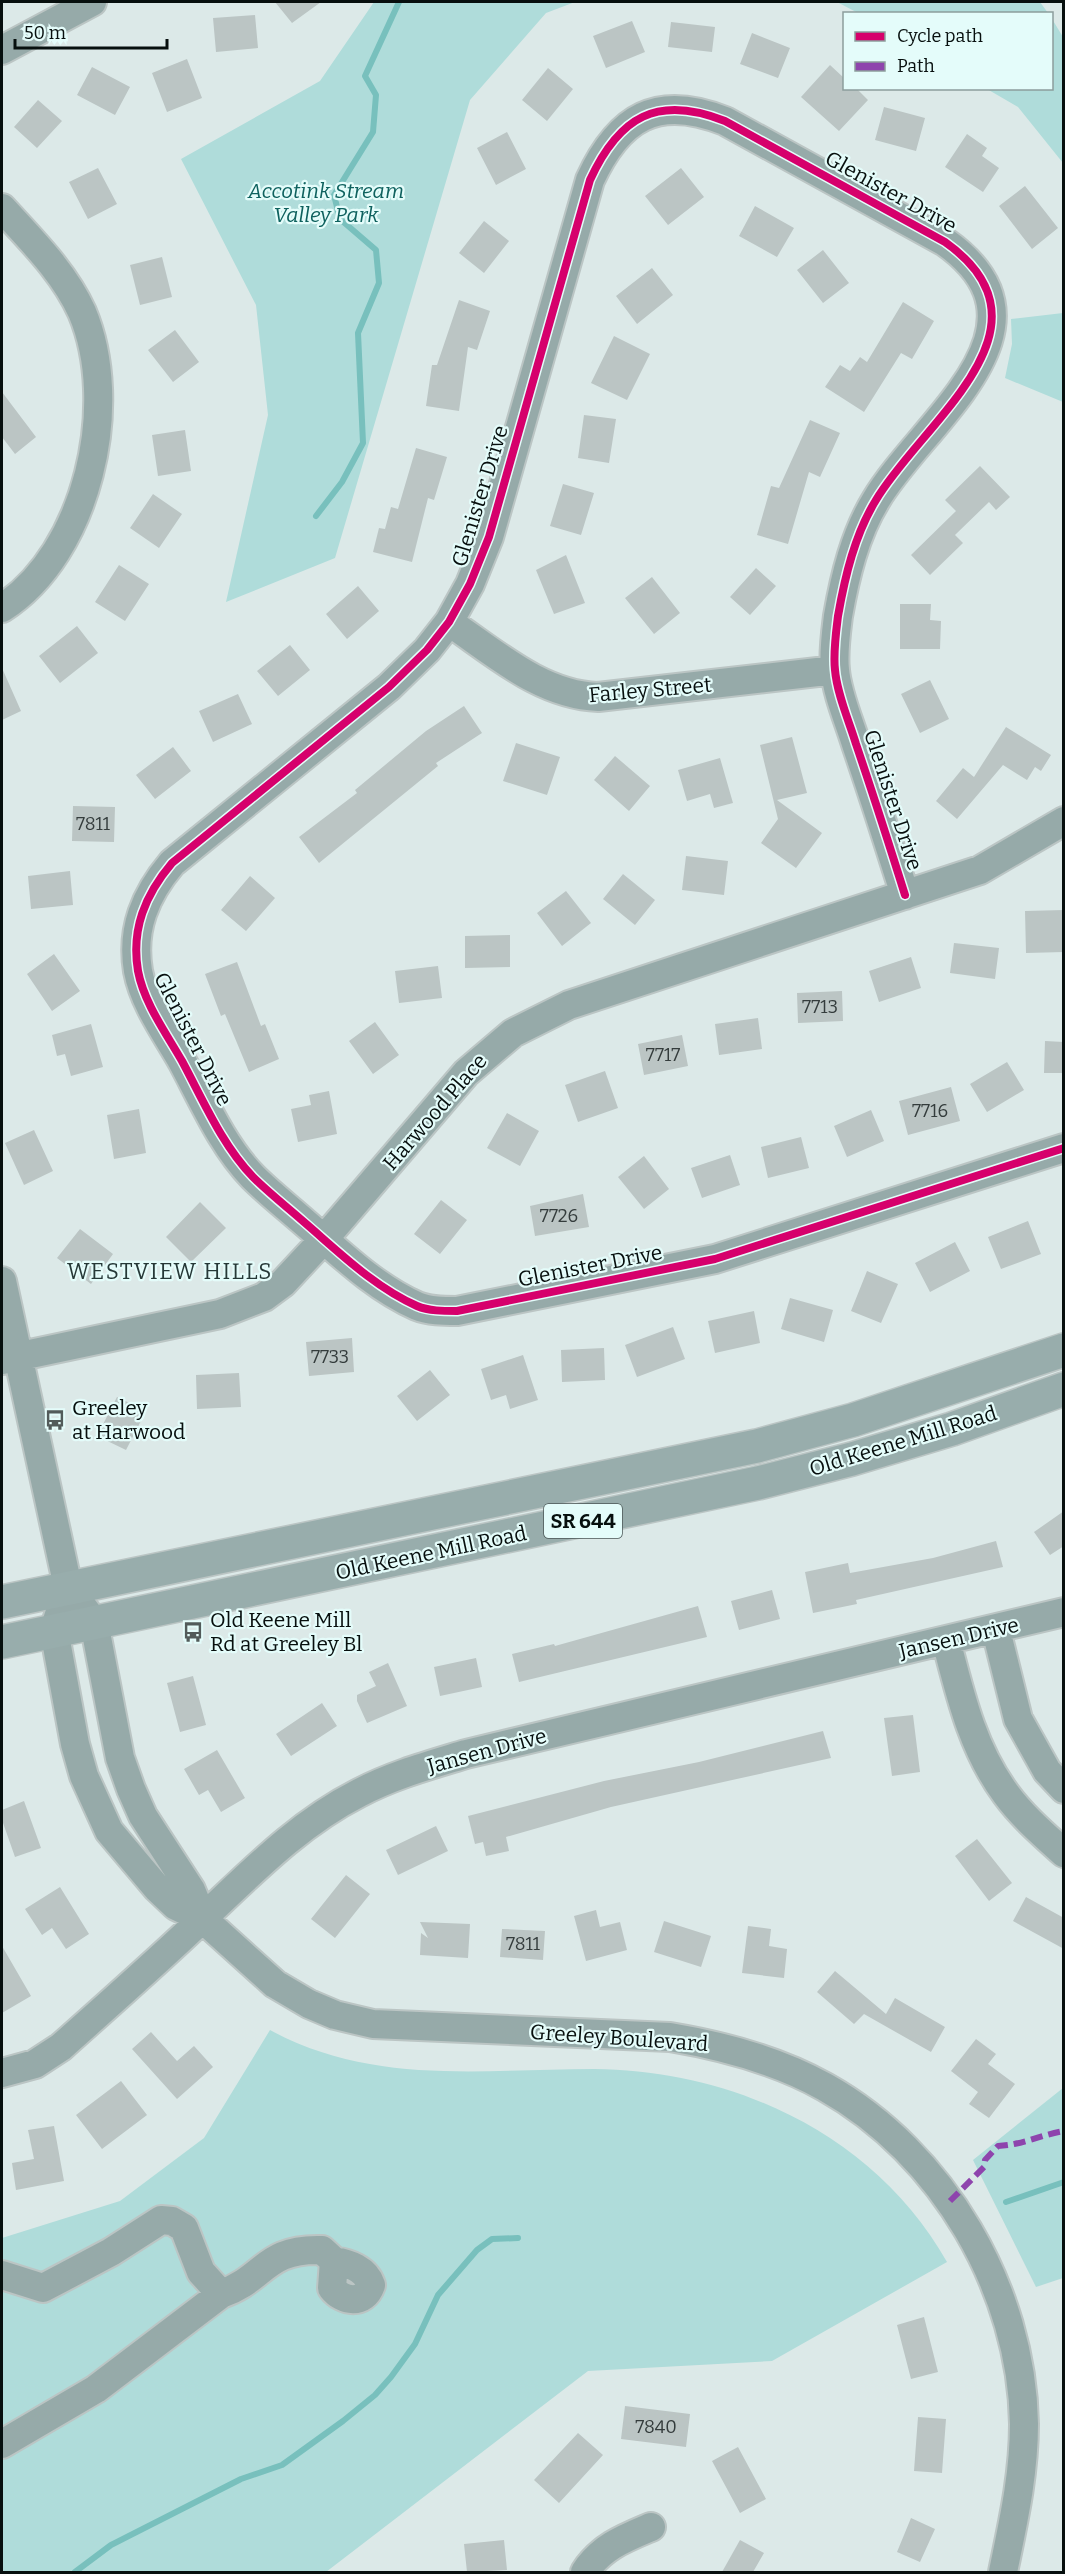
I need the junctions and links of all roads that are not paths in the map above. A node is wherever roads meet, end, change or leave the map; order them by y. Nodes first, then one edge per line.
1 (92, 2) edge
2 (2, 50) edge
3 (2, 208) edge
4 (2, 608) edge
5 (449, 622) junction
6 (835, 670) junction
7 (1064, 821) edge
8 (905, 895) junction
9 (1064, 1148) edge
10 (324, 1239) junction
11 (2, 1281) edge
12 (1064, 1350) edge
13 (10, 1358) edge
14 (1064, 1389) edge
15 (68, 1587) junction
16 (2, 1602) edge
17 (1064, 1612) edge
18 (94, 1622) junction
19 (54, 1630) junction
20 (996, 1630) junction
21 (946, 1640) junction
22 (2, 1642) edge
23 (1064, 1790) edge
24 (1064, 1853) edge
25 (202, 1919) junction
26 (2, 2073) edge
27 (334, 2261) dead end
28 (2, 2275) edge
29 (221, 2294) junction
30 (2, 2444) edge
31 (651, 2527) dead end
32 (585, 2572) edge
33 (1002, 2572) edge

1 - 2 street
3 - 4 street
5 - 6 street, Farley Street
5 - 6 street, Glenister Drive
5 - 10 street, Glenister Drive
6 - 8 street, Glenister Drive
7 - 8 street, Harwood Place
8 - 10 street, Harwood Place
9 - 10 street, Glenister Drive
10 - 13 street, Harwood Place
11 - 13 street, Greeley Boulevard
12 - 15 main road, Old Keene Mill Road / SR 644
13 - 15 street, Greeley Boulevard
14 - 18 main road, Old Keene Mill Road / SR 644
15 - 16 main road, Old Keene Mill Road / SR 644
15 - 18 street, Greeley Boulevard
15 - 19 street, Greeley Boulevard
17 - 20 street, Jansen Drive
18 - 19 main road, Old Keene Mill Road / SR 644
18 - 25 street, Greeley Boulevard
19 - 22 main road, Old Keene Mill Road / SR 644
19 - 25 street, Greeley Boulevard
20 - 21 street, Jansen Drive
20 - 23 street
21 - 24 street
21 - 25 street, Jansen Drive
25 - 26 street, Jansen Drive
25 - 33 street, Greeley Boulevard
27 - 29 street
28 - 29 street
29 - 30 street
31 - 32 street

